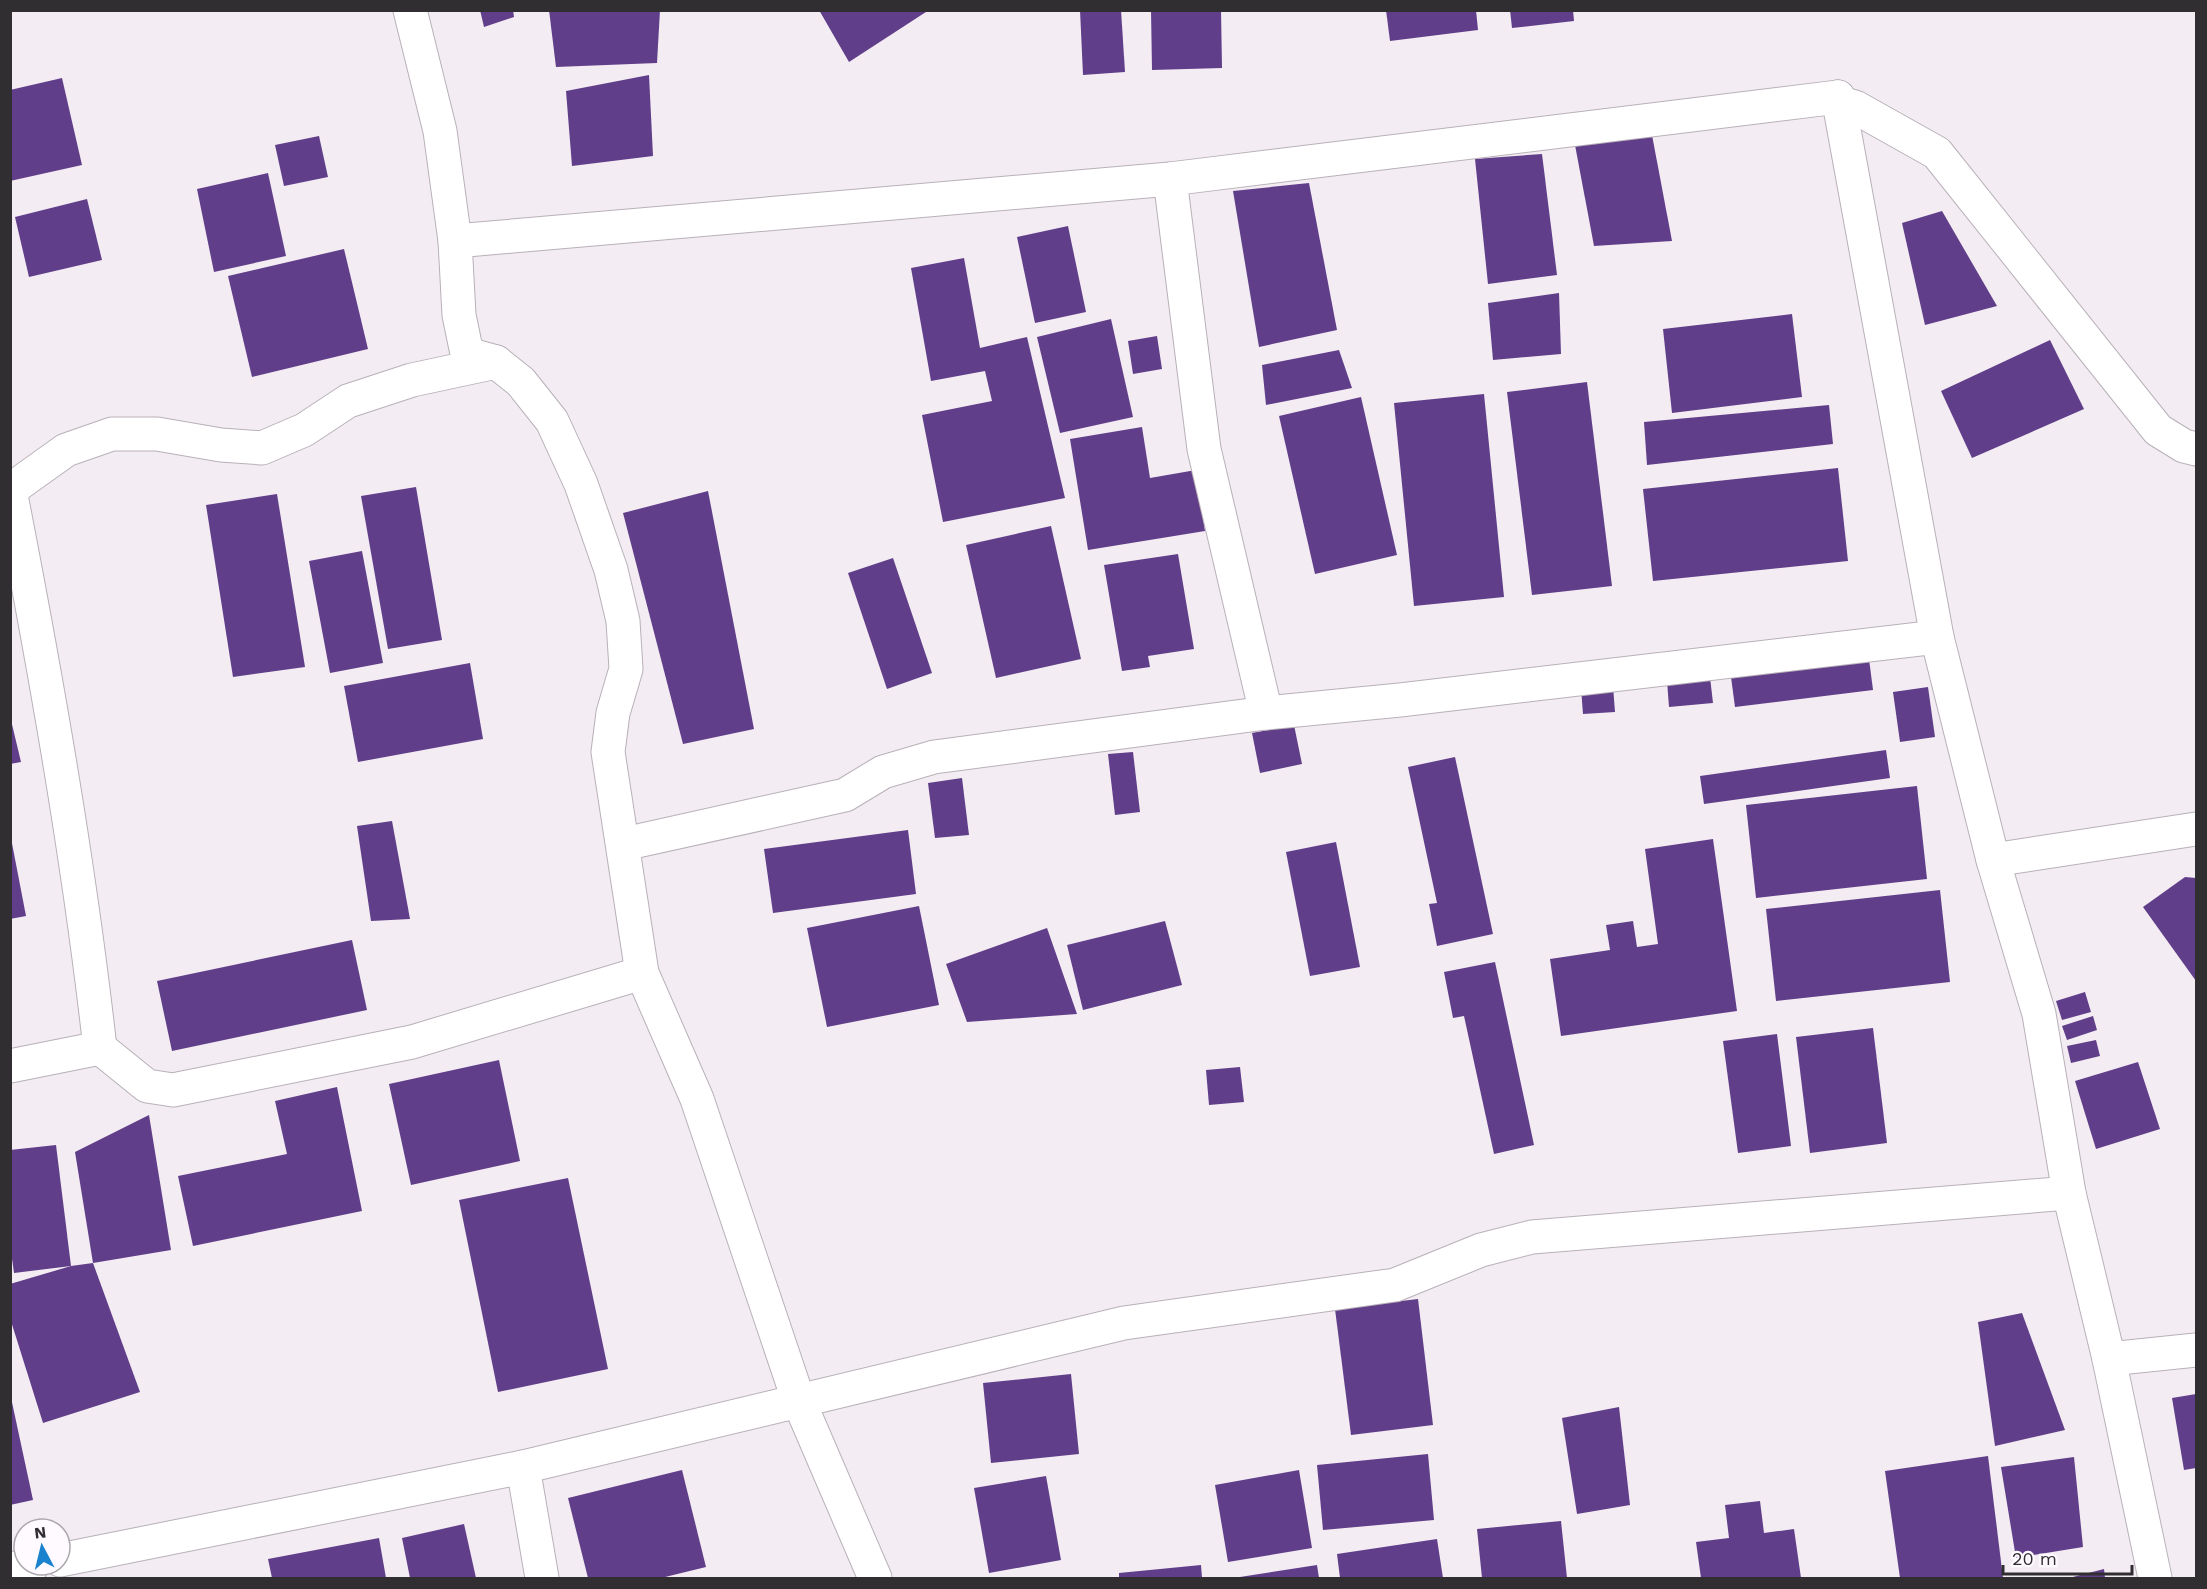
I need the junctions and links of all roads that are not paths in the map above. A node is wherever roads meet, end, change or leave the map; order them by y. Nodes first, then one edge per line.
1 (410, 10) edge
2 (1838, 97) junction
3 (1170, 179) junction
4 (455, 241) junction
5 (496, 362) junction
6 (2196, 449) edge
7 (10, 490) edge
8 (1937, 636) junction
9 (1266, 712) junction
10 (2196, 829) edge
11 (624, 844) junction
12 (1993, 860) junction
13 (642, 973) junction
14 (100, 1048) junction
15 (10, 1066) edge
16 (2069, 1193) junction
17 (2196, 1350) edge
18 (2109, 1359) junction
19 (798, 1399) junction
20 (523, 1467) junction
21 (72, 1558) edge
22 (542, 1578) edge
23 (875, 1578) edge
24 (2155, 1578) edge

1 - 4 street
2 - 3 street
2 - 6 street
2 - 8 street
3 - 4 street
3 - 9 street
4 - 5 street
5 - 7 street
5 - 11 street
7 - 14 street
8 - 9 street
8 - 12 street
9 - 11 street
10 - 12 street
11 - 13 street
12 - 16 street
13 - 14 street
13 - 19 street
14 - 15 street
16 - 18 street
16 - 19 street
17 - 18 street
18 - 24 street
19 - 20 street
19 - 23 street
20 - 21 street
20 - 22 street

